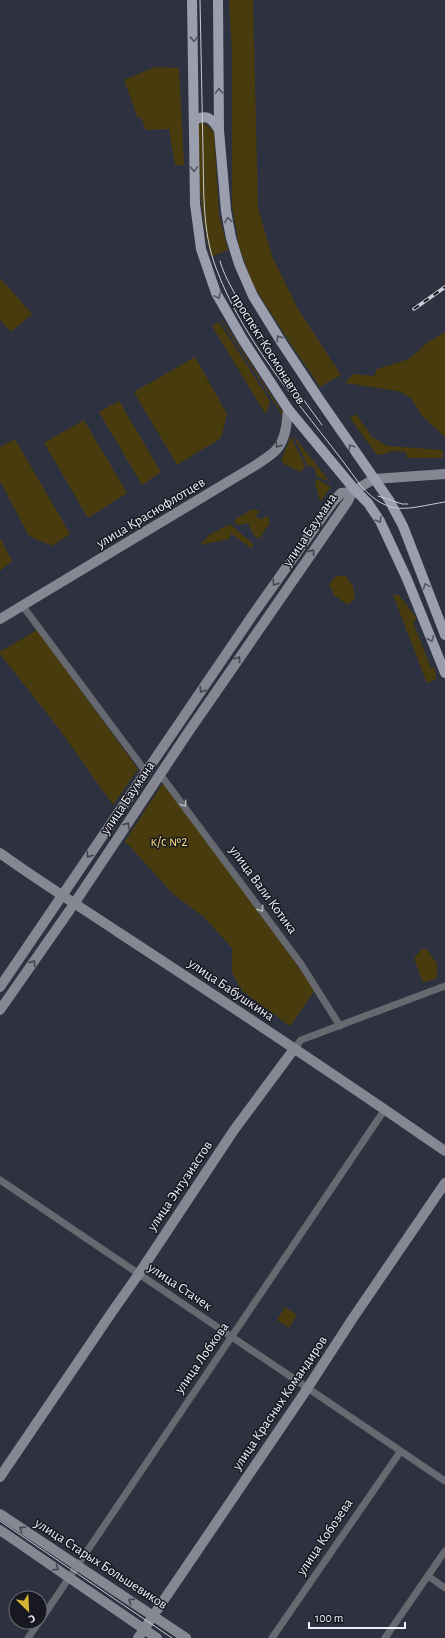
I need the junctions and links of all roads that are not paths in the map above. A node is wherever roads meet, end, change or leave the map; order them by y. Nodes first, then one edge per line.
1 (192, 0) edge
2 (218, 0) edge
3 (194, 120) junction
4 (219, 130) junction
5 (288, 409) junction
6 (445, 474) edge
7 (374, 478) junction
8 (353, 491) junction
9 (22, 605) junction
10 (0, 619) edge
11 (445, 635) edge
12 (445, 673) edge
13 (146, 772) junction
14 (160, 774) junction
15 (0, 854) edge
16 (61, 896) junction
17 (74, 904) junction
18 (445, 986) edge
19 (0, 987) edge
20 (0, 1010) edge
21 (340, 1026) junction
22 (294, 1049) junction
23 (385, 1109) junction
24 (445, 1151) edge
25 (0, 1180) edge
26 (445, 1183) edge
27 (138, 1275) junction
28 (232, 1338) junction
29 (307, 1389) junction
30 (400, 1452) junction
31 (0, 1477) edge
32 (445, 1482) edge
33 (0, 1514) edge
34 (0, 1530) edge
35 (445, 1551) edge
36 (77, 1566) junction
37 (428, 1576) junction
38 (70, 1577) junction
39 (445, 1588) edge
40 (48, 1609) edge
41 (154, 1616) junction
42 (144, 1629) junction
43 (138, 1638) edge
44 (157, 1638) edge
45 (186, 1638) edge
46 (272, 1638) edge
47 (385, 1638) edge

1 -> 3 main road, проспект Космонавтов
4 -> 2 main road, проспект Космонавтов
3 - 4 main road
3 -> 5 main road, проспект Космонавтов
7 -> 4 main road, проспект Космонавтов
5 - 8 main road, проспект Космонавтов
5 -> 9 street, улица Краснофлотцев
6 - 7 street
7 - 8 street
11 -> 7 main road, проспект Космонавтов
8 -> 12 main road, проспект Космонавтов
8 -> 13 street, улица Баумана
14 -> 8 street, улица Баумана
9 - 10 street, улица Краснофлотцев
9 - 13 street
13 -> 16 street, улица Баумана
17 -> 14 street, улица Баумана
14 -> 21 street, улица Вали Котика
15 - 16 street, улица Бабушкина
16 - 17 street, улица Бабушкина
16 - 19 street, улица Баумана
20 -> 17 street, улица Баумана
17 - 22 street, улица Бабушкина
18 - 21 street, улица Энтузиастов
21 - 22 street, улица Энтузиастов
22 - 23 street, улица Бабушкина
22 - 27 street, улица Энтузиастов
23 - 24 street, улица Бабушкина
23 - 28 street, улица Лобкова
25 - 27 street, улица Стачек
26 - 29 street, улица Красных Командиров
27 - 28 street, улица Стачек
27 - 31 street, улица Энтузиастов
28 - 29 street, улица Стачек
28 - 36 street, улица Лобкова
29 - 30 street, улица Стачек
29 - 41 street, улица Красных Командиров
30 - 32 street, улица Стачек
30 - 46 street, улица Кобозева
36 -> 33 street, улица Старых Большевиков
34 -> 38 street, улица Старых Большевиков
35 - 37 street
36 - 38 street, улица Лобкова
41 -> 36 street, улица Старых Большевиков
37 - 39 street
37 - 47 street
38 - 40 street, улица Лобкова
38 - 42 street, улица Старых Большевиков
41 - 42 street, улица Красных Командиров
41 - 45 street, улица Старых Большевиков
42 - 43 street, улица Красных Командиров
42 - 44 street, улица Старых Большевиков

